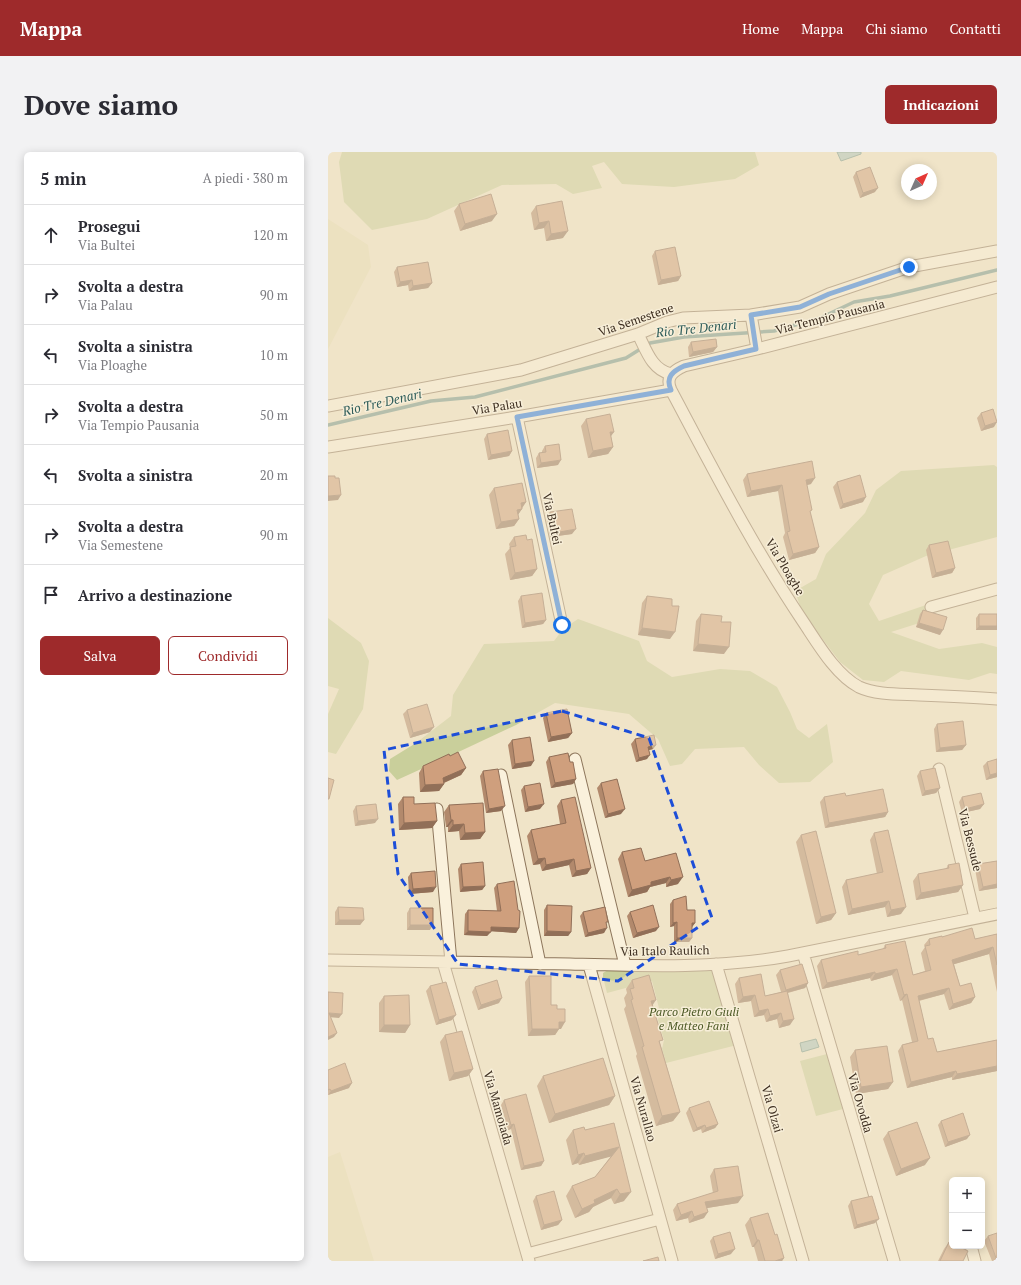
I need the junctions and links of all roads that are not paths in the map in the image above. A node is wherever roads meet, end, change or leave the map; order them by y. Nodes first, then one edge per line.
1 (997, 251) edge
2 (997, 287) edge
3 (751, 315) junction
4 (638, 334) junction
5 (756, 349) junction
6 (671, 374) junction
7 (671, 390) junction
8 (328, 406) edge
9 (517, 417) junction
10 (328, 447) edge
11 (997, 590) edge
12 (931, 607) dead end
13 (562, 625) dead end
14 (997, 699) edge
15 (575, 759) dead end
16 (939, 769) dead end
17 (501, 775) edge
18 (437, 809) edge
19 (997, 914) edge
20 (975, 918) junction
21 (802, 953) junction
22 (328, 960) edge
23 (447, 962) junction
24 (540, 964) junction
25 (716, 964) junction
26 (589, 965) junction
27 (626, 966) junction
28 (660, 1219) junction
29 (972, 1249) edge
30 (528, 1258) edge
31 (672, 1261) edge
32 (803, 1261) edge
33 (894, 1261) edge
34 (975, 1261) edge

1 - 3 street, Via Semestene
2 - 5 street, Via Tempio Pausania
3 - 4 street, Via Semestene
3 - 5 street
4 - 6 street
4 - 8 street, Via Semestene
5 - 6 street, Via Tempio Pausania
6 - 7 street, Via Ploaghe
7 - 9 street, Via Palau
7 - 14 street, Via Ploaghe
9 - 10 street, Via Palau
9 - 13 street, Via Bultei
11 - 12 street
15 - 27 street
16 - 20 street, Via Bessude
17 - 24 street
18 - 23 street, Via Mamoiada
19 - 20 street, Via Italo Raulich
20 - 21 street, Via Italo Raulich
21 - 25 street, Via Italo Raulich
21 - 33 street, Via Ovodda
22 - 23 street, Via Italo Raulich
23 - 24 street, Via Italo Raulich
23 - 30 street, Via Mamoiada
24 - 26 street, Via Italo Raulich
25 - 27 street, Via Italo Raulich
25 - 32 street, Via Olzai
26 - 27 street, Via Italo Raulich
26 - 28 street, Via Nurallao
28 - 30 street
28 - 31 street, Via Nurallao
29 - 34 street

